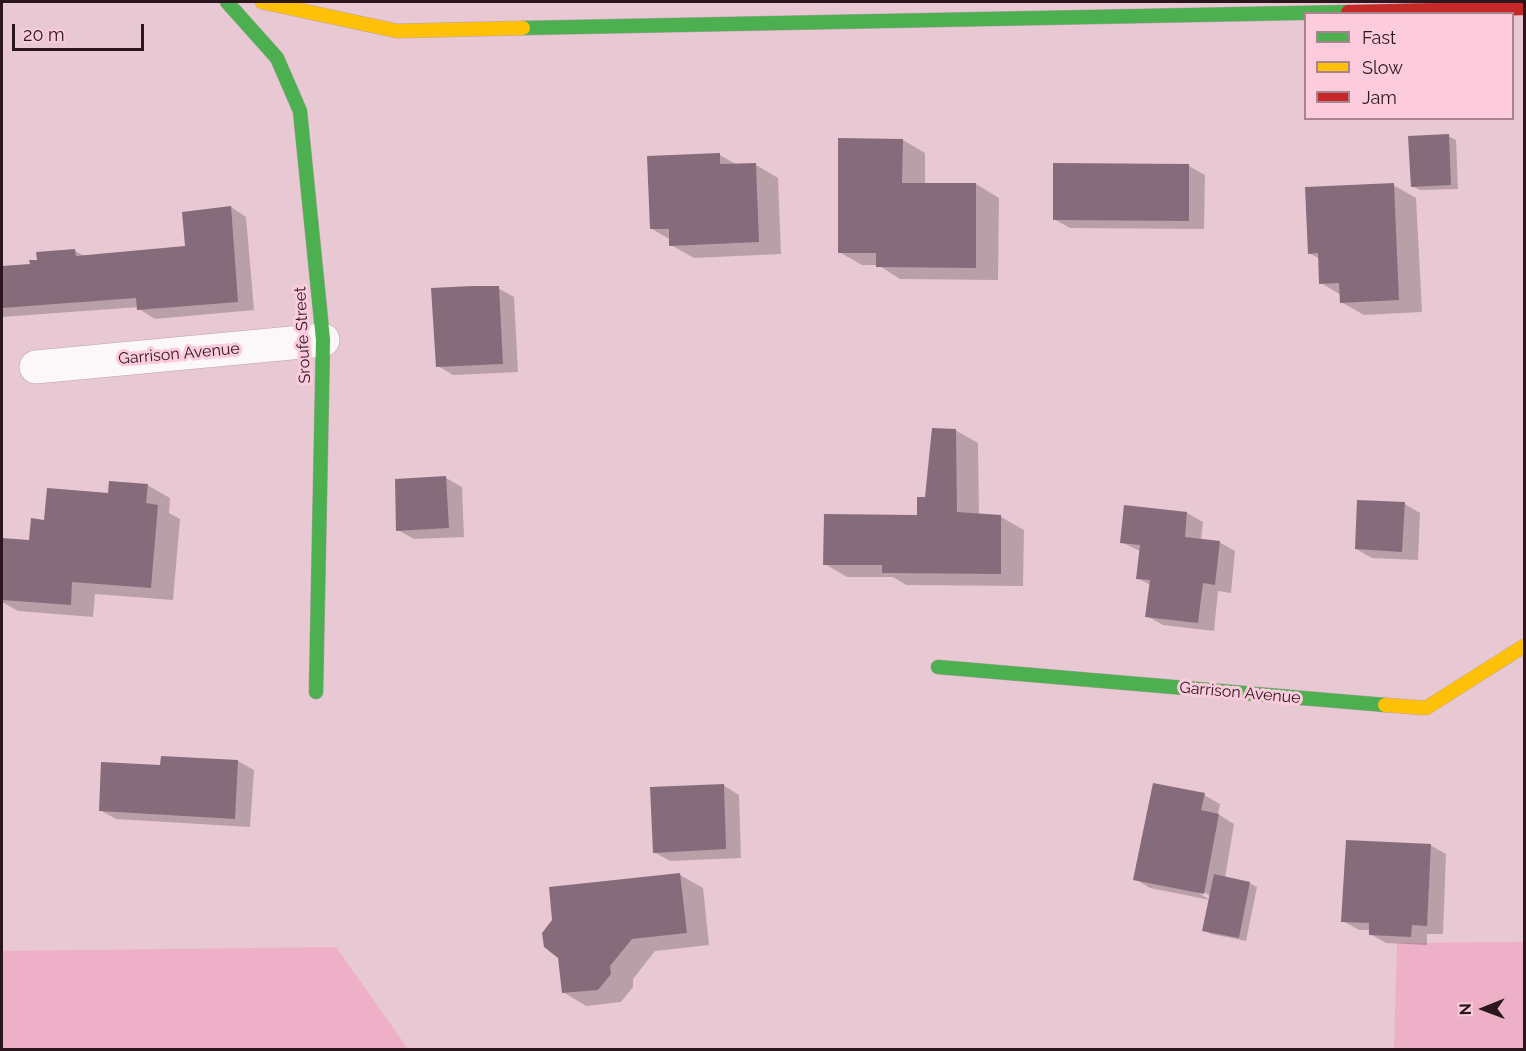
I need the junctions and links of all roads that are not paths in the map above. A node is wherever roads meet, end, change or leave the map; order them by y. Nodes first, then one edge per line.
1 (227, 2) edge
2 (262, 2) edge
3 (1524, 8) edge
4 (1304, 12) edge
5 (1328, 12) edge
6 (323, 340) junction
7 (36, 367) dead end
8 (1524, 646) edge
9 (938, 668) dead end
10 (316, 692) dead end

1 - 6 street, Sroufe Street
2 - 4 street
3 - 5 street
6 - 7 street, Garrison Avenue
6 - 10 street, Sroufe Street
8 - 9 street, Garrison Avenue

